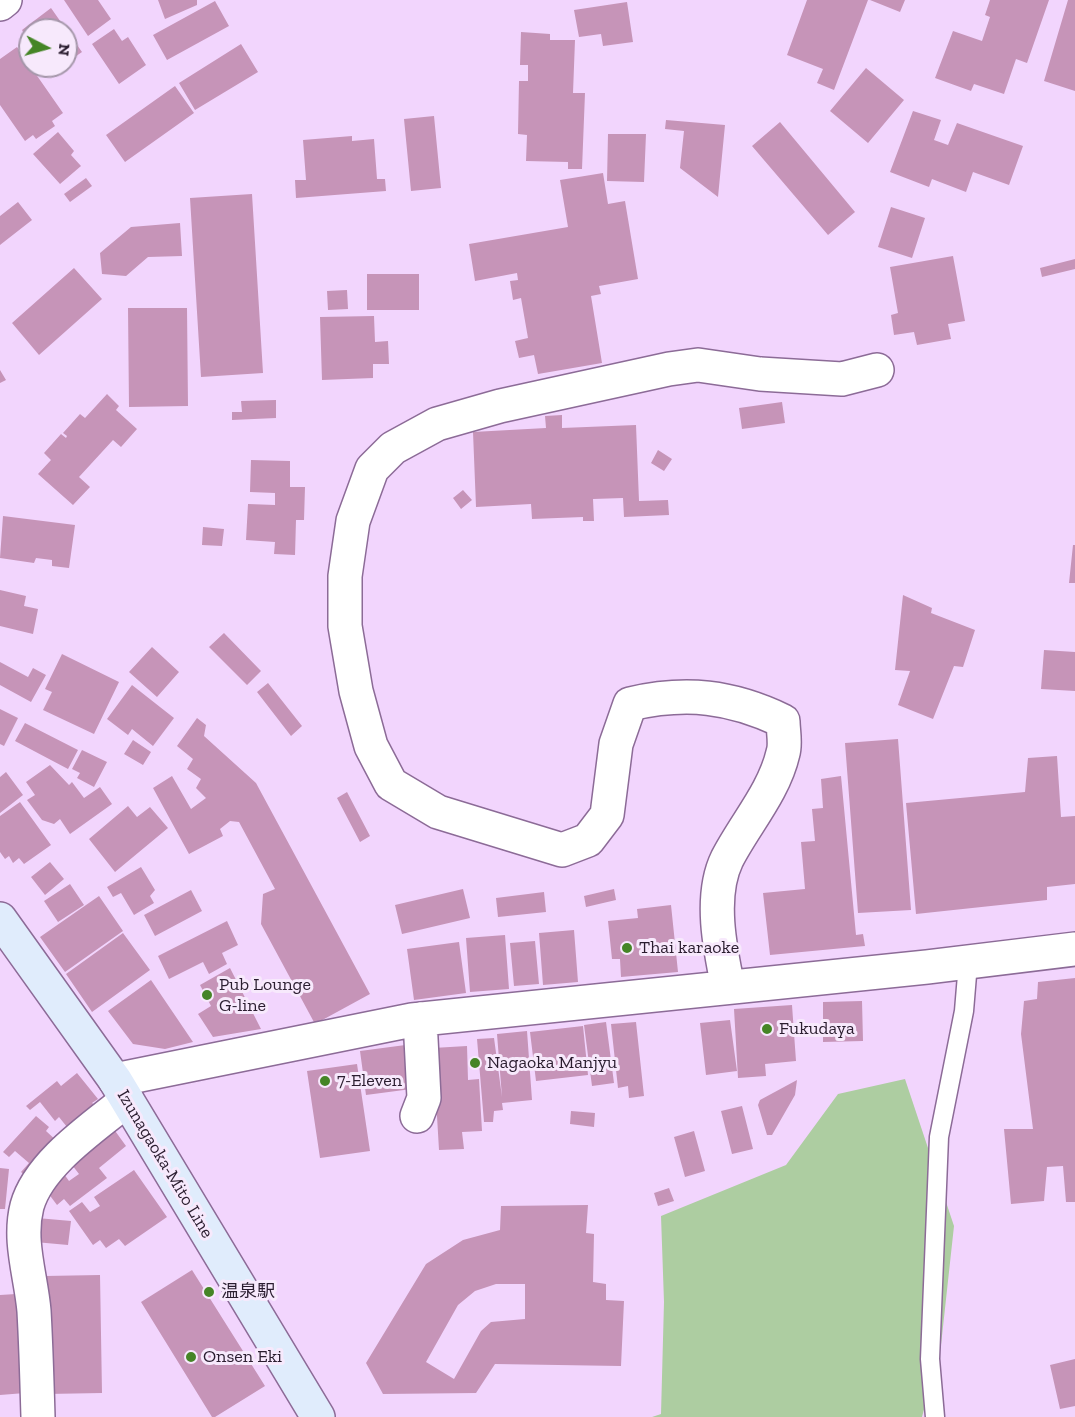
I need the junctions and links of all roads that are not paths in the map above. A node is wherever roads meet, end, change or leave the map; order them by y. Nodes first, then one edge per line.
1 (5, 0) edge
2 (0, 4) edge
3 (877, 370) dead end
4 (0, 919) edge
5 (1075, 949) edge
6 (968, 963) junction
7 (728, 987) junction
8 (420, 1019) junction
9 (121, 1090) junction
10 (417, 1116) dead end
11 (38, 1417) edge
12 (318, 1417) edge
13 (935, 1417) edge

1 - 2 street
3 - 7 street
4 - 9 main road, Izunagaoka-Mito Line
5 - 6 street
6 - 7 street
6 - 13 lane
7 - 8 street
8 - 9 street
8 - 10 street
9 - 11 street
9 - 12 main road, Izunagaoka-Mito Line

